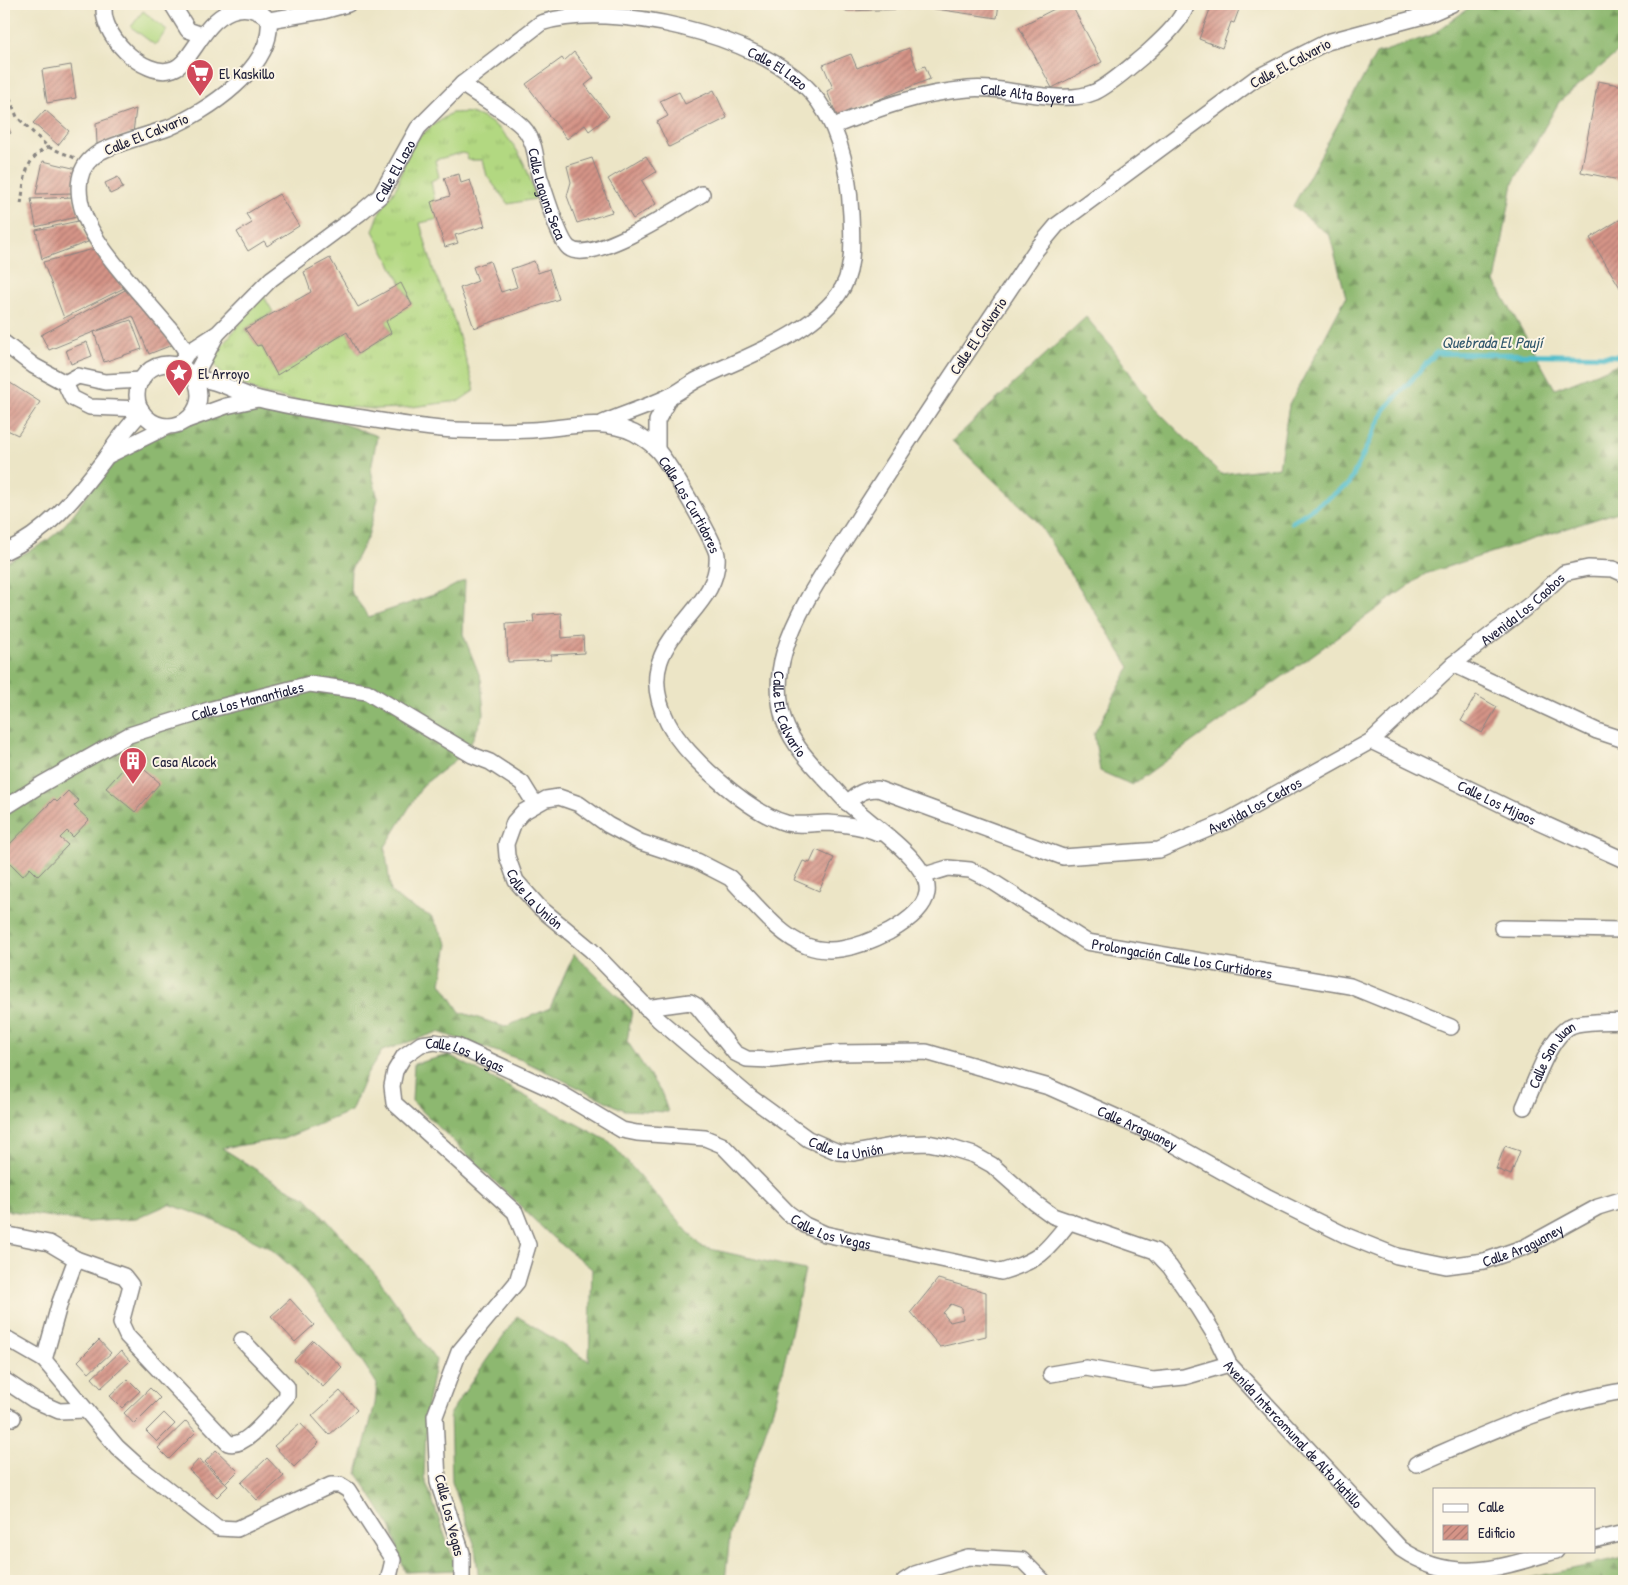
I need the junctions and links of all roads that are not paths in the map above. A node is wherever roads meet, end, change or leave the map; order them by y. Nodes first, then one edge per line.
1 (105, 4) edge
2 (172, 4) edge
3 (348, 4) edge
4 (1187, 4) edge
5 (1452, 4) edge
6 (269, 20) junction
7 (202, 35) junction
8 (462, 84) junction
9 (834, 126) junction
10 (702, 194) dead end
11 (218, 333) junction
12 (5, 347) edge
13 (187, 353) junction
14 (179, 366) junction
15 (194, 378) junction
16 (142, 380) junction
17 (65, 383) junction
18 (670, 396) junction
19 (258, 399) junction
20 (141, 411) junction
21 (187, 420) junction
22 (602, 423) junction
23 (168, 426) junction
24 (657, 448) junction
25 (106, 457) junction
26 (4, 552) edge
27 (1624, 574) edge
28 (1453, 664) junction
29 (1624, 740) edge
30 (1371, 741) junction
31 (847, 803) junction
32 (534, 804) junction
33 (4, 808) edge
34 (830, 823) junction
35 (884, 835) junction
36 (1624, 860) edge
37 (925, 875) junction
38 (1502, 928) dead end
39 (1624, 930) edge
40 (646, 1008) junction
41 (1624, 1021) edge
42 (1452, 1027) dead end
43 (1524, 1106) dead end
44 (1624, 1199) edge
45 (1070, 1222) junction
46 (4, 1234) edge
47 (76, 1259) junction
48 (4, 1337) edge
49 (242, 1340) dead end
50 (44, 1360) junction
51 (1229, 1364) junction
52 (1051, 1374) dead end
53 (4, 1380) edge
54 (1624, 1391) edge
55 (86, 1410) junction
56 (1416, 1464) dead end
57 (1624, 1533) edge
58 (1596, 1540) edge
59 (1553, 1552) edge
60 (388, 1581) edge
61 (462, 1581) edge
62 (904, 1581) edge
63 (1043, 1581) edge

1 - 7 street
2 - 7 street
3 - 6 street
4 - 9 street, Calle Alta Boyera
5 - 31 street, Calle El Calvario
6 - 7 street
6 - 13 street, Calle El Calvario
8 - 9 street, Calle El Lazo
8 - 10 street, Calle Laguna Seca
8 - 11 street, Calle El Lazo
9 - 18 street, Calle El Lazo
11 - 13 street, Calle El Lazo
11 - 15 street, Calle El Lazo
12 - 17 street
13 - 14 street, Calle El Lazo
14 - 15 street
14 - 16 street
15 - 19 street, Calle Los Curtidores
15 - 21 street
16 - 17 street
16 - 20 street
17 - 20 street
18 - 22 street, Calle El Lazo
18 - 24 street
19 - 21 street, Calle Los Curtidores
19 - 22 street, Calle Los Curtidores
20 - 23 street
20 - 25 street
21 - 23 street
22 - 24 street, Calle Los Curtidores
23 - 25 street
24 - 34 street, Calle Los Curtidores
25 - 26 street
27 - 28 street, Avenida Los Caobos
28 - 29 street
28 - 30 street, Avenida Los Cedros
30 - 31 street, Avenida Los Cedros
30 - 36 street, Calle Los Mijaos
31 - 34 street, Avenida Los Cedros
31 - 35 street, Calle El Calvario
32 - 33 street, Calle Los Manantiales
32 - 37 street, Calle La Unión
32 - 40 street, Calle La Unión
34 - 35 street, Calle Los Curtidores
35 - 37 street
37 - 42 street, Prolongación Calle Los Curtidores
38 - 39 street
40 - 44 street, Calle Araguaney
40 - 45 street, Calle La Unión
41 - 43 street, Calle San Juan
45 - 51 street, Avenida Intercomunal de Alto Hatillo
45 - 61 street, Calle Los Vegas
46 - 47 street
47 - 49 street
47 - 50 street
48 - 50 street
50 - 55 street
51 - 52 street
51 - 59 street, Avenida Intercomunal de Alto Hatillo
53 - 55 street
54 - 56 street
55 - 60 street
57 - 58 street
62 - 63 street

